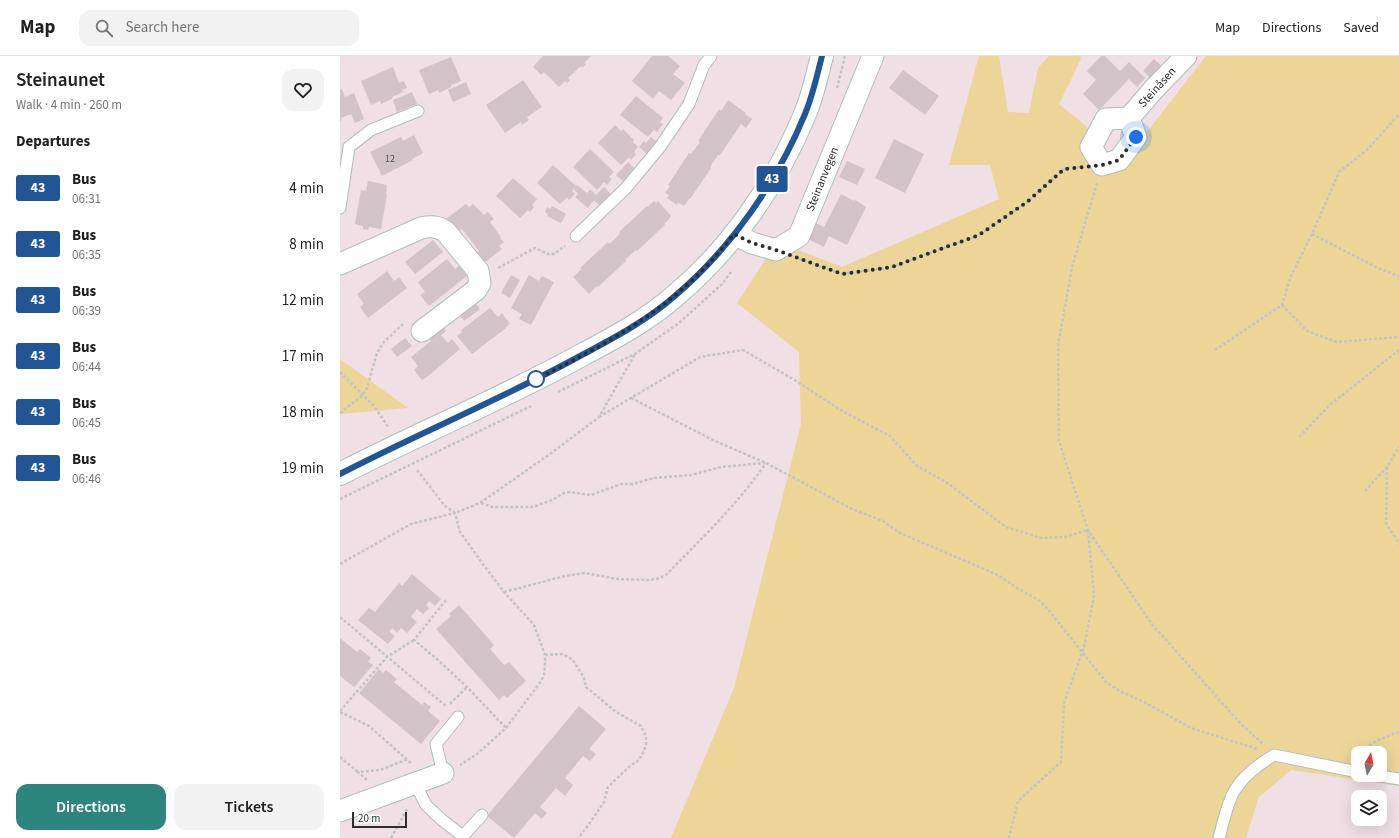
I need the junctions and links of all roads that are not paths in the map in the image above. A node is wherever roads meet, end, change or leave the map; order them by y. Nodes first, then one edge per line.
1 (711, 56) edge
2 (822, 56) edge
3 (873, 56) edge
4 (1186, 56) edge
5 (418, 111) dead end
6 (1129, 118) junction
7 (340, 208) edge
8 (734, 234) junction
9 (576, 236) road end
10 (340, 264) edge
11 (414, 326) road end
12 (340, 474) edge
13 (458, 717) dead end
14 (1351, 771) edge
15 (443, 772) joint
16 (1387, 777) edge
17 (1399, 779) edge
18 (415, 783) junction
19 (340, 811) edge
20 (482, 815) dead end
21 (1219, 838) edge

1 - 9 lane
2 - 8 main road
3 - 8 street, Steinanvegen
4 - 6 street, Steinåsen
5 - 7 lane
6 - 6 street, Steinåsen
8 - 12 main road
10 - 11 street
13 - 15 lane
14 - 21 lane
15 - 18 street
16 - 17 lane
18 - 19 street
18 - 20 lane

